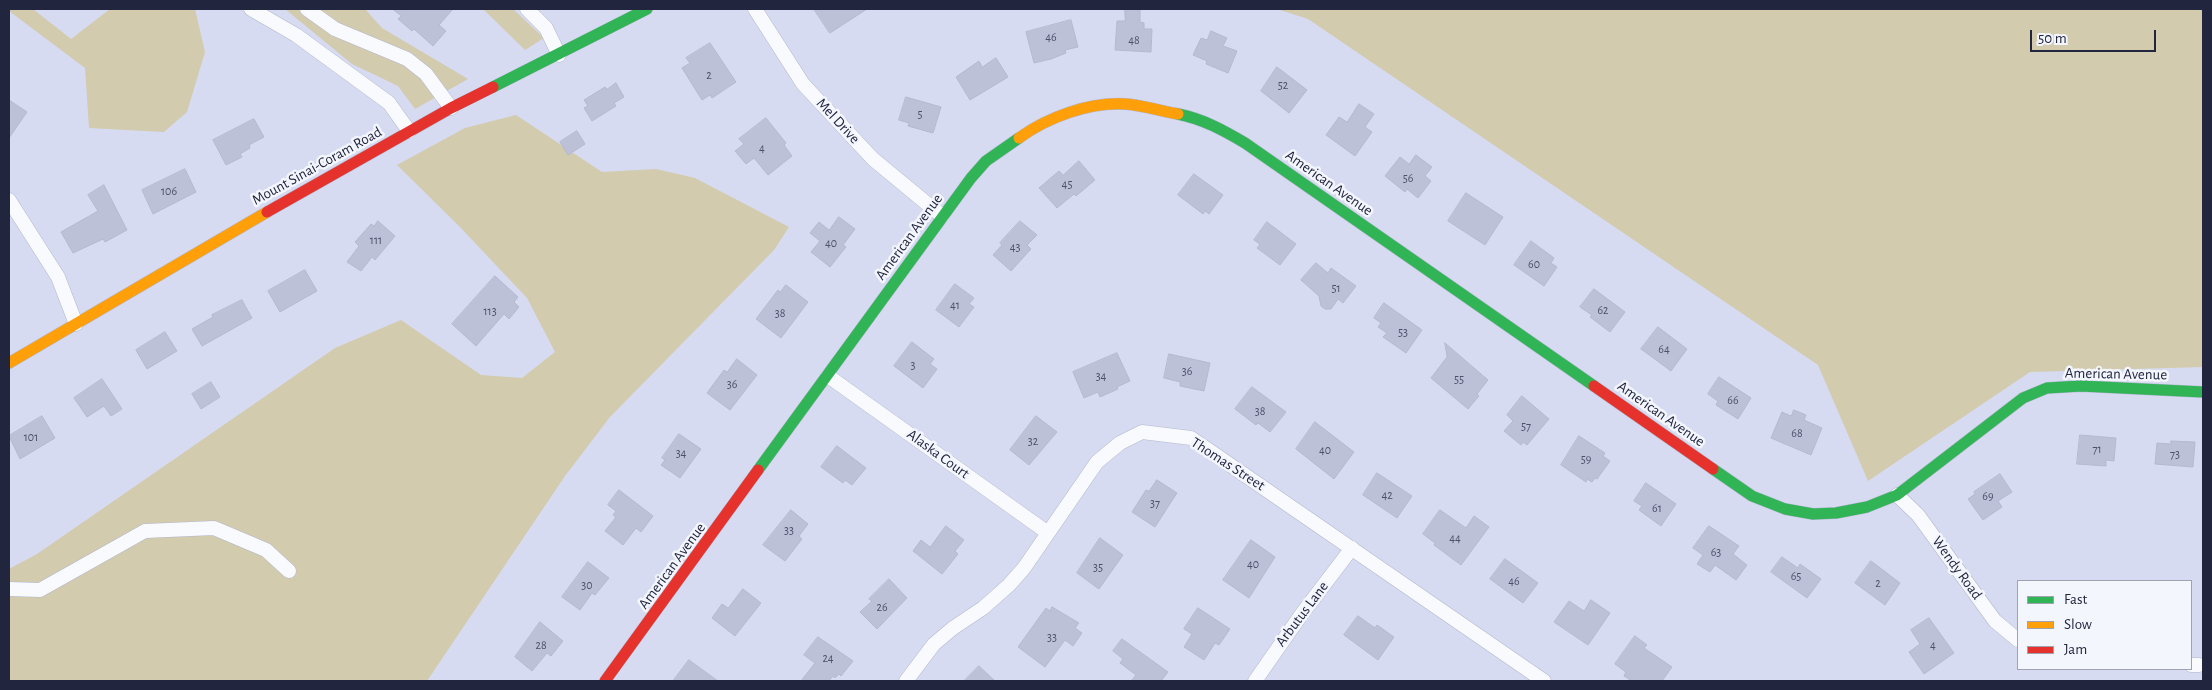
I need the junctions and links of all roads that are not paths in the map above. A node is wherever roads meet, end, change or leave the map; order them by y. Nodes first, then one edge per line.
1 (251, 9) edge
2 (307, 9) edge
3 (527, 9) edge
4 (648, 9) edge
5 (755, 9) edge
6 (559, 55) junction
7 (451, 108) junction
8 (409, 131) junction
9 (9, 200) edge
10 (942, 216) junction
11 (76, 324) junction
12 (9, 363) edge
13 (828, 376) junction
14 (2203, 392) edge
15 (1897, 495) junction
16 (1048, 533) junction
17 (1352, 548) junction
18 (289, 571) dead end
19 (9, 589) edge
20 (2017, 639) edge
21 (605, 681) edge
22 (906, 681) edge
23 (1255, 681) edge
24 (1544, 681) edge

1 - 8 street
2 - 7 street
3 - 6 street
4 - 6 street, Mount Sinai-Coram Road
5 - 10 street, Mel Drive
6 - 7 street, Mount Sinai-Coram Road
7 - 8 street, Mount Sinai-Coram Road
8 - 11 street, Mount Sinai-Coram Road
9 - 11 street
10 - 13 street, American Avenue
10 - 15 street, American Avenue
11 - 12 street, Mount Sinai-Coram Road
13 - 16 street, Alaska Court
13 - 21 street, American Avenue
14 - 15 street, American Avenue
15 - 20 street, Wendy Road
16 - 17 street, Thomas Street
16 - 22 street, Thomas Street
17 - 23 street, Arbutus Lane
17 - 24 street, Thomas Street
18 - 19 street

